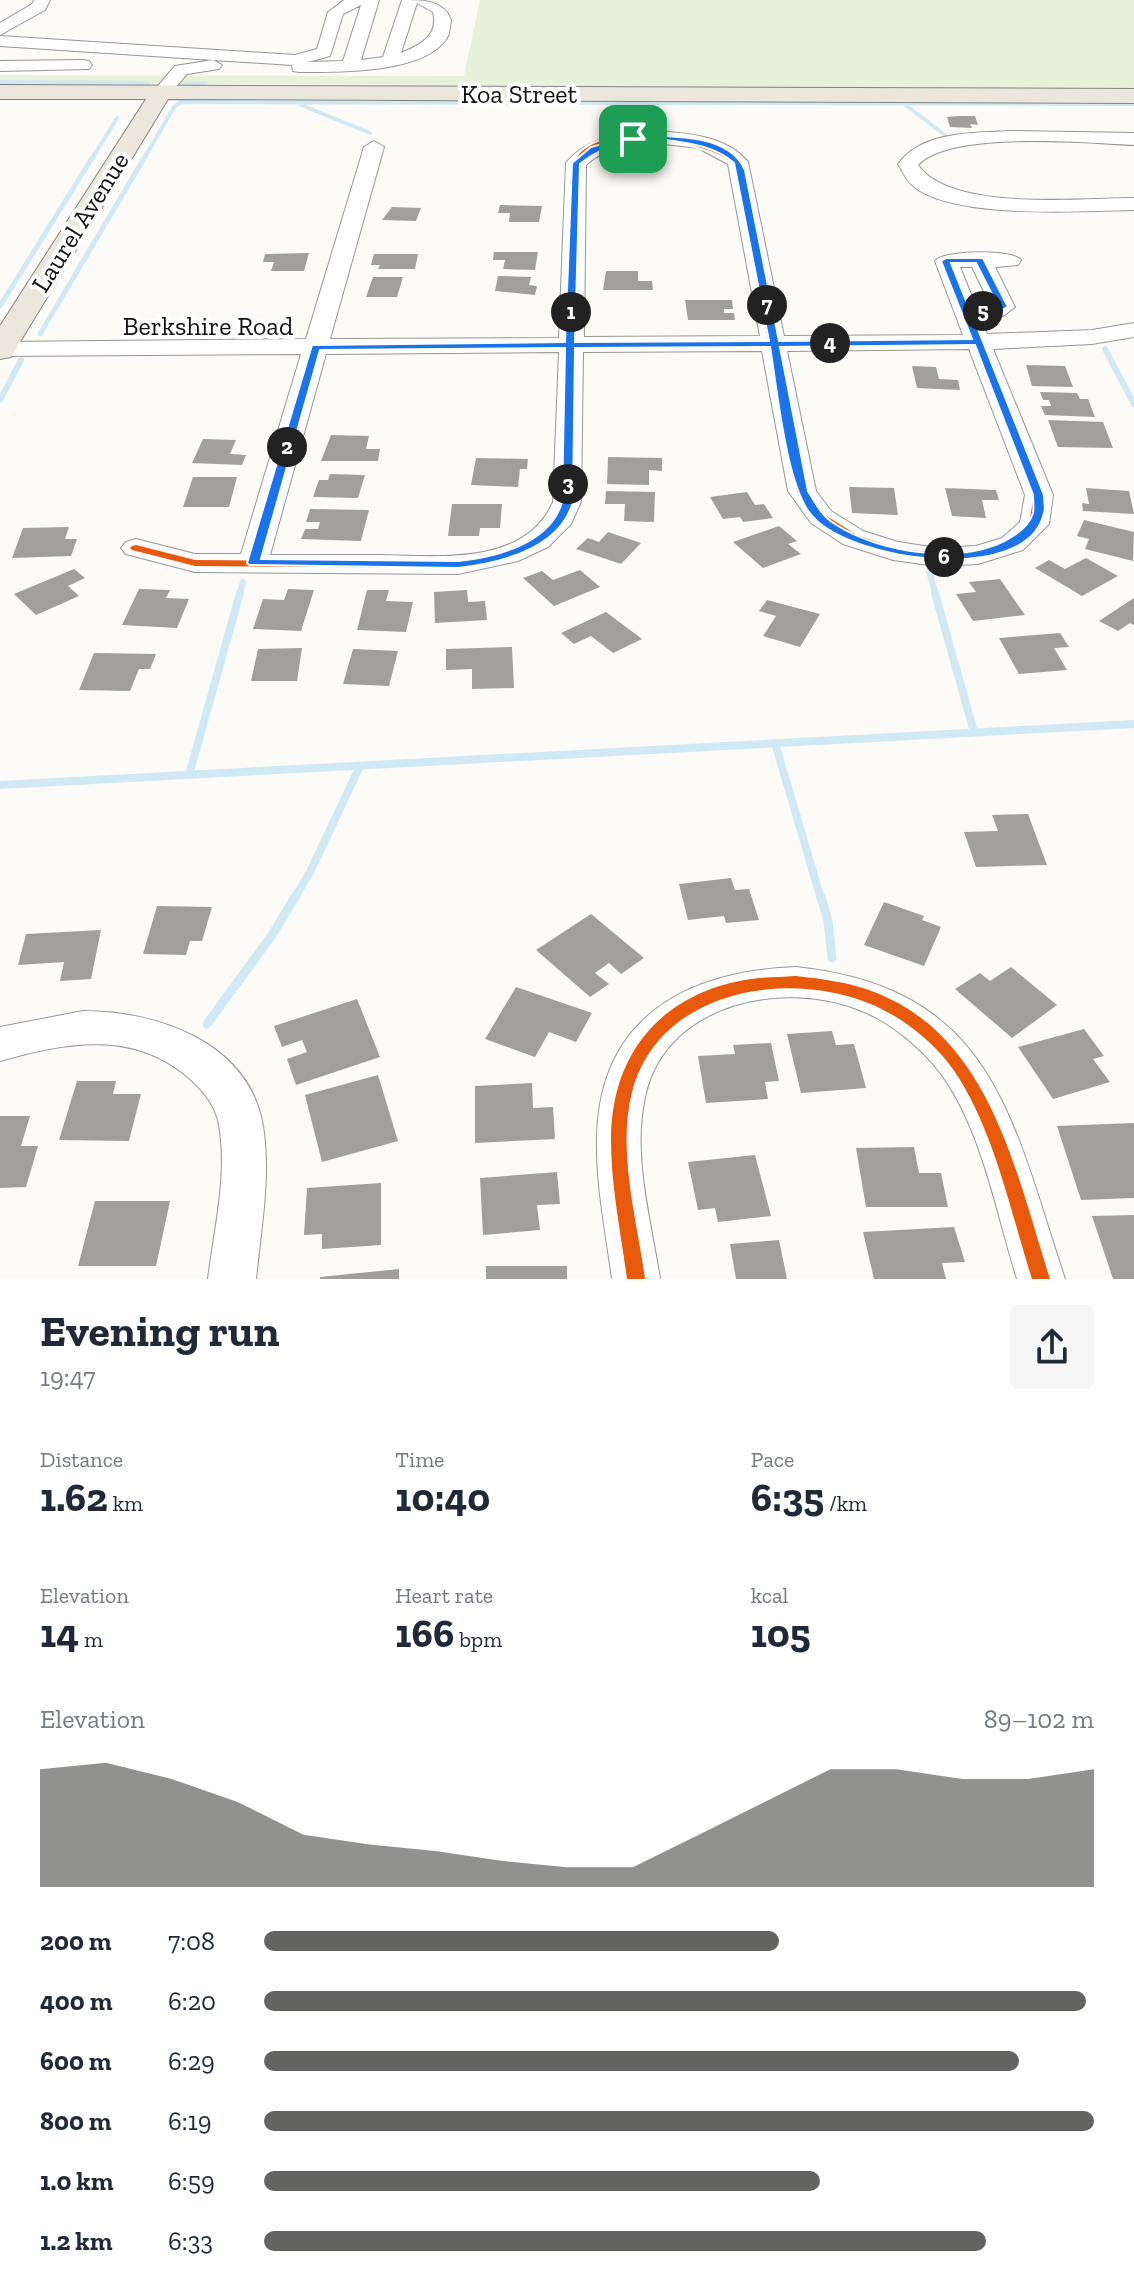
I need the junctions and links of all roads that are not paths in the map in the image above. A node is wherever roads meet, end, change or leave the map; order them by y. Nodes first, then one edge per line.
1 (42, 0) edge
2 (364, 0) edge
3 (371, 0) edge
4 (410, 0) edge
5 (422, 0) edge
6 (0, 30) edge
7 (0, 41) edge
8 (390, 61) junction
9 (0, 66) edge
10 (350, 66) junction
11 (162, 90) junction
12 (0, 92) edge
13 (1134, 96) edge
14 (1134, 139) edge
15 (374, 147) dead end
16 (1134, 204) edge
17 (980, 260) junction
18 (1010, 260) dead end
19 (966, 311) junction
20 (1134, 330) edge
21 (978, 342) junction
22 (774, 344) junction
23 (570, 345) junction
24 (316, 347) junction
25 (0, 349) edge
26 (136, 548) dead end
27 (253, 563) junction
28 (0, 1044) edge
29 (232, 1279) edge
30 (636, 1279) edge
31 (1041, 1279) edge

1 - 6 street
2 - 7 street
3 - 10 street
4 - 8 street
5 - 8 street
8 - 10 street
9 - 11 street
10 - 11 street
11 - 12 main road, Koa Street
11 - 13 main road, Koa Street
11 - 25 main road, Laurel Avenue
14 - 16 street
15 - 24 street
17 - 18 street
17 - 19 street
17 - 19 street
19 - 21 street
20 - 21 street, Berkshire Road
21 - 22 street, Berkshire Road
21 - 22 street
22 - 23 street, Berkshire Road
22 - 23 street
23 - 24 street, Berkshire Road
23 - 27 street
24 - 25 street, Berkshire Road
24 - 27 street
26 - 27 street
28 - 29 street
30 - 31 street

